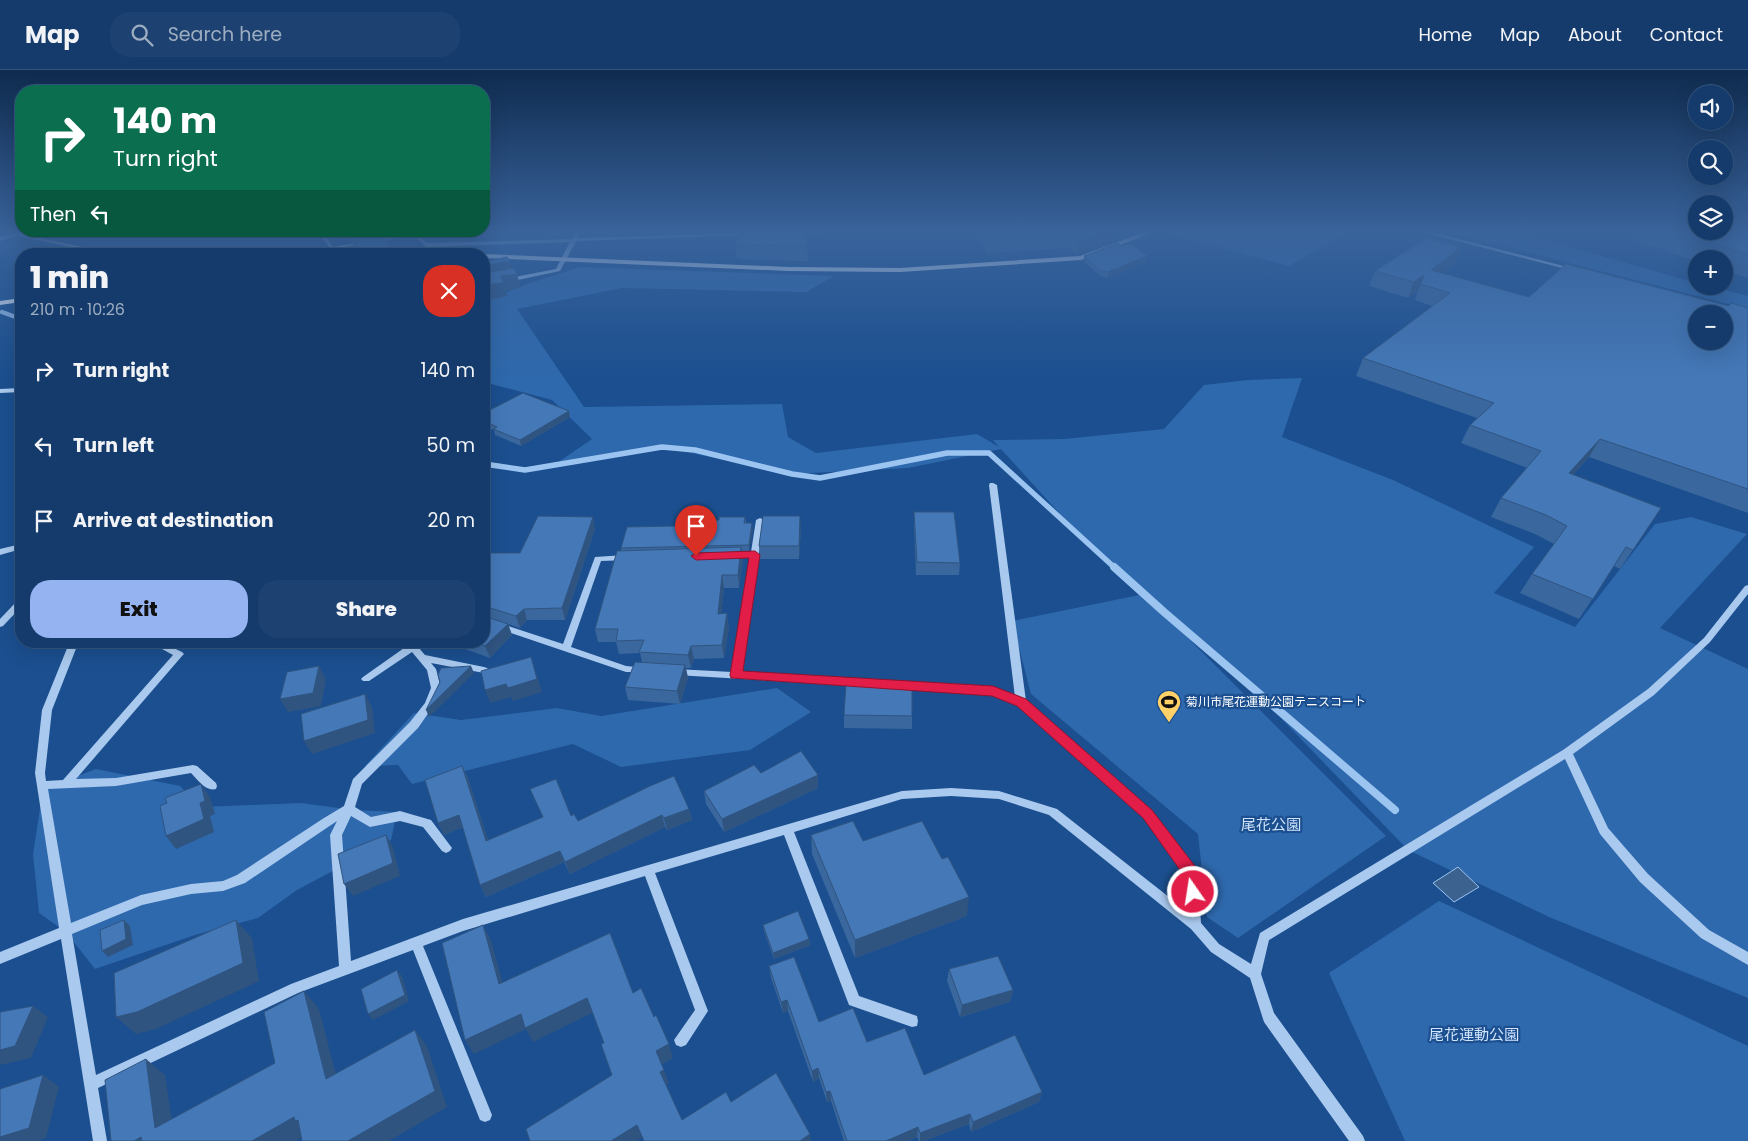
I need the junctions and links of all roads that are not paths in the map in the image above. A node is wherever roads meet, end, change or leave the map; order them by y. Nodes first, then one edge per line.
1 (509, 280) edge
2 (490, 284) edge
3 (15, 301) edge
4 (0, 302) edge
5 (15, 390) edge
6 (0, 391) edge
7 (993, 486) dead end
8 (760, 520) edge
9 (15, 548) edge
10 (0, 552) edge
11 (755, 555) junction
12 (725, 556) edge
13 (637, 558) edge
14 (1748, 588) edge
15 (15, 608) edge
16 (490, 623) edge
17 (0, 624) edge
18 (72, 648) edge
19 (168, 648) edge
20 (411, 648) edge
21 (419, 648) edge
22 (566, 649) junction
23 (423, 658) junction
24 (484, 670) edge
25 (736, 675) junction
26 (366, 679) dead end
27 (1021, 703) junction
28 (1567, 753) junction
29 (66, 784) junction
30 (41, 785) junction
31 (212, 786) dead end
32 (350, 809) junction
33 (787, 829) junction
34 (446, 848) dead end
35 (648, 870) junction
36 (1195, 925) junction
37 (66, 932) junction
38 (416, 943) junction
39 (0, 958) edge
40 (1748, 959) edge
41 (345, 969) junction
42 (1255, 974) junction
43 (912, 1021) dead end
44 (681, 1040) dead end
45 (90, 1085) junction
46 (486, 1115) dead end
47 (100, 1141) edge
48 (1358, 1141) edge

1 - 2 street
3 - 4 main road
5 - 6 street
7 - 27 street
8 - 11 street
9 - 10 street
11 - 12 street
11 - 25 street
13 - 22 street
14 - 28 street
15 - 17 street
16 - 22 street
18 - 30 street
19 - 29 street
20 - 26 street
21 - 23 street
22 - 25 street
23 - 24 street
23 - 32 street
25 - 27 street
27 - 36 street
28 - 40 street
28 - 42 street
29 - 30 street
29 - 31 street
30 - 37 street
32 - 34 street
32 - 37 street
32 - 41 street
33 - 35 street
33 - 36 street
33 - 43 street
35 - 38 street
35 - 44 street
36 - 42 street
37 - 39 street
37 - 45 street
38 - 41 street
38 - 46 street
41 - 45 street
42 - 48 street
45 - 47 street

